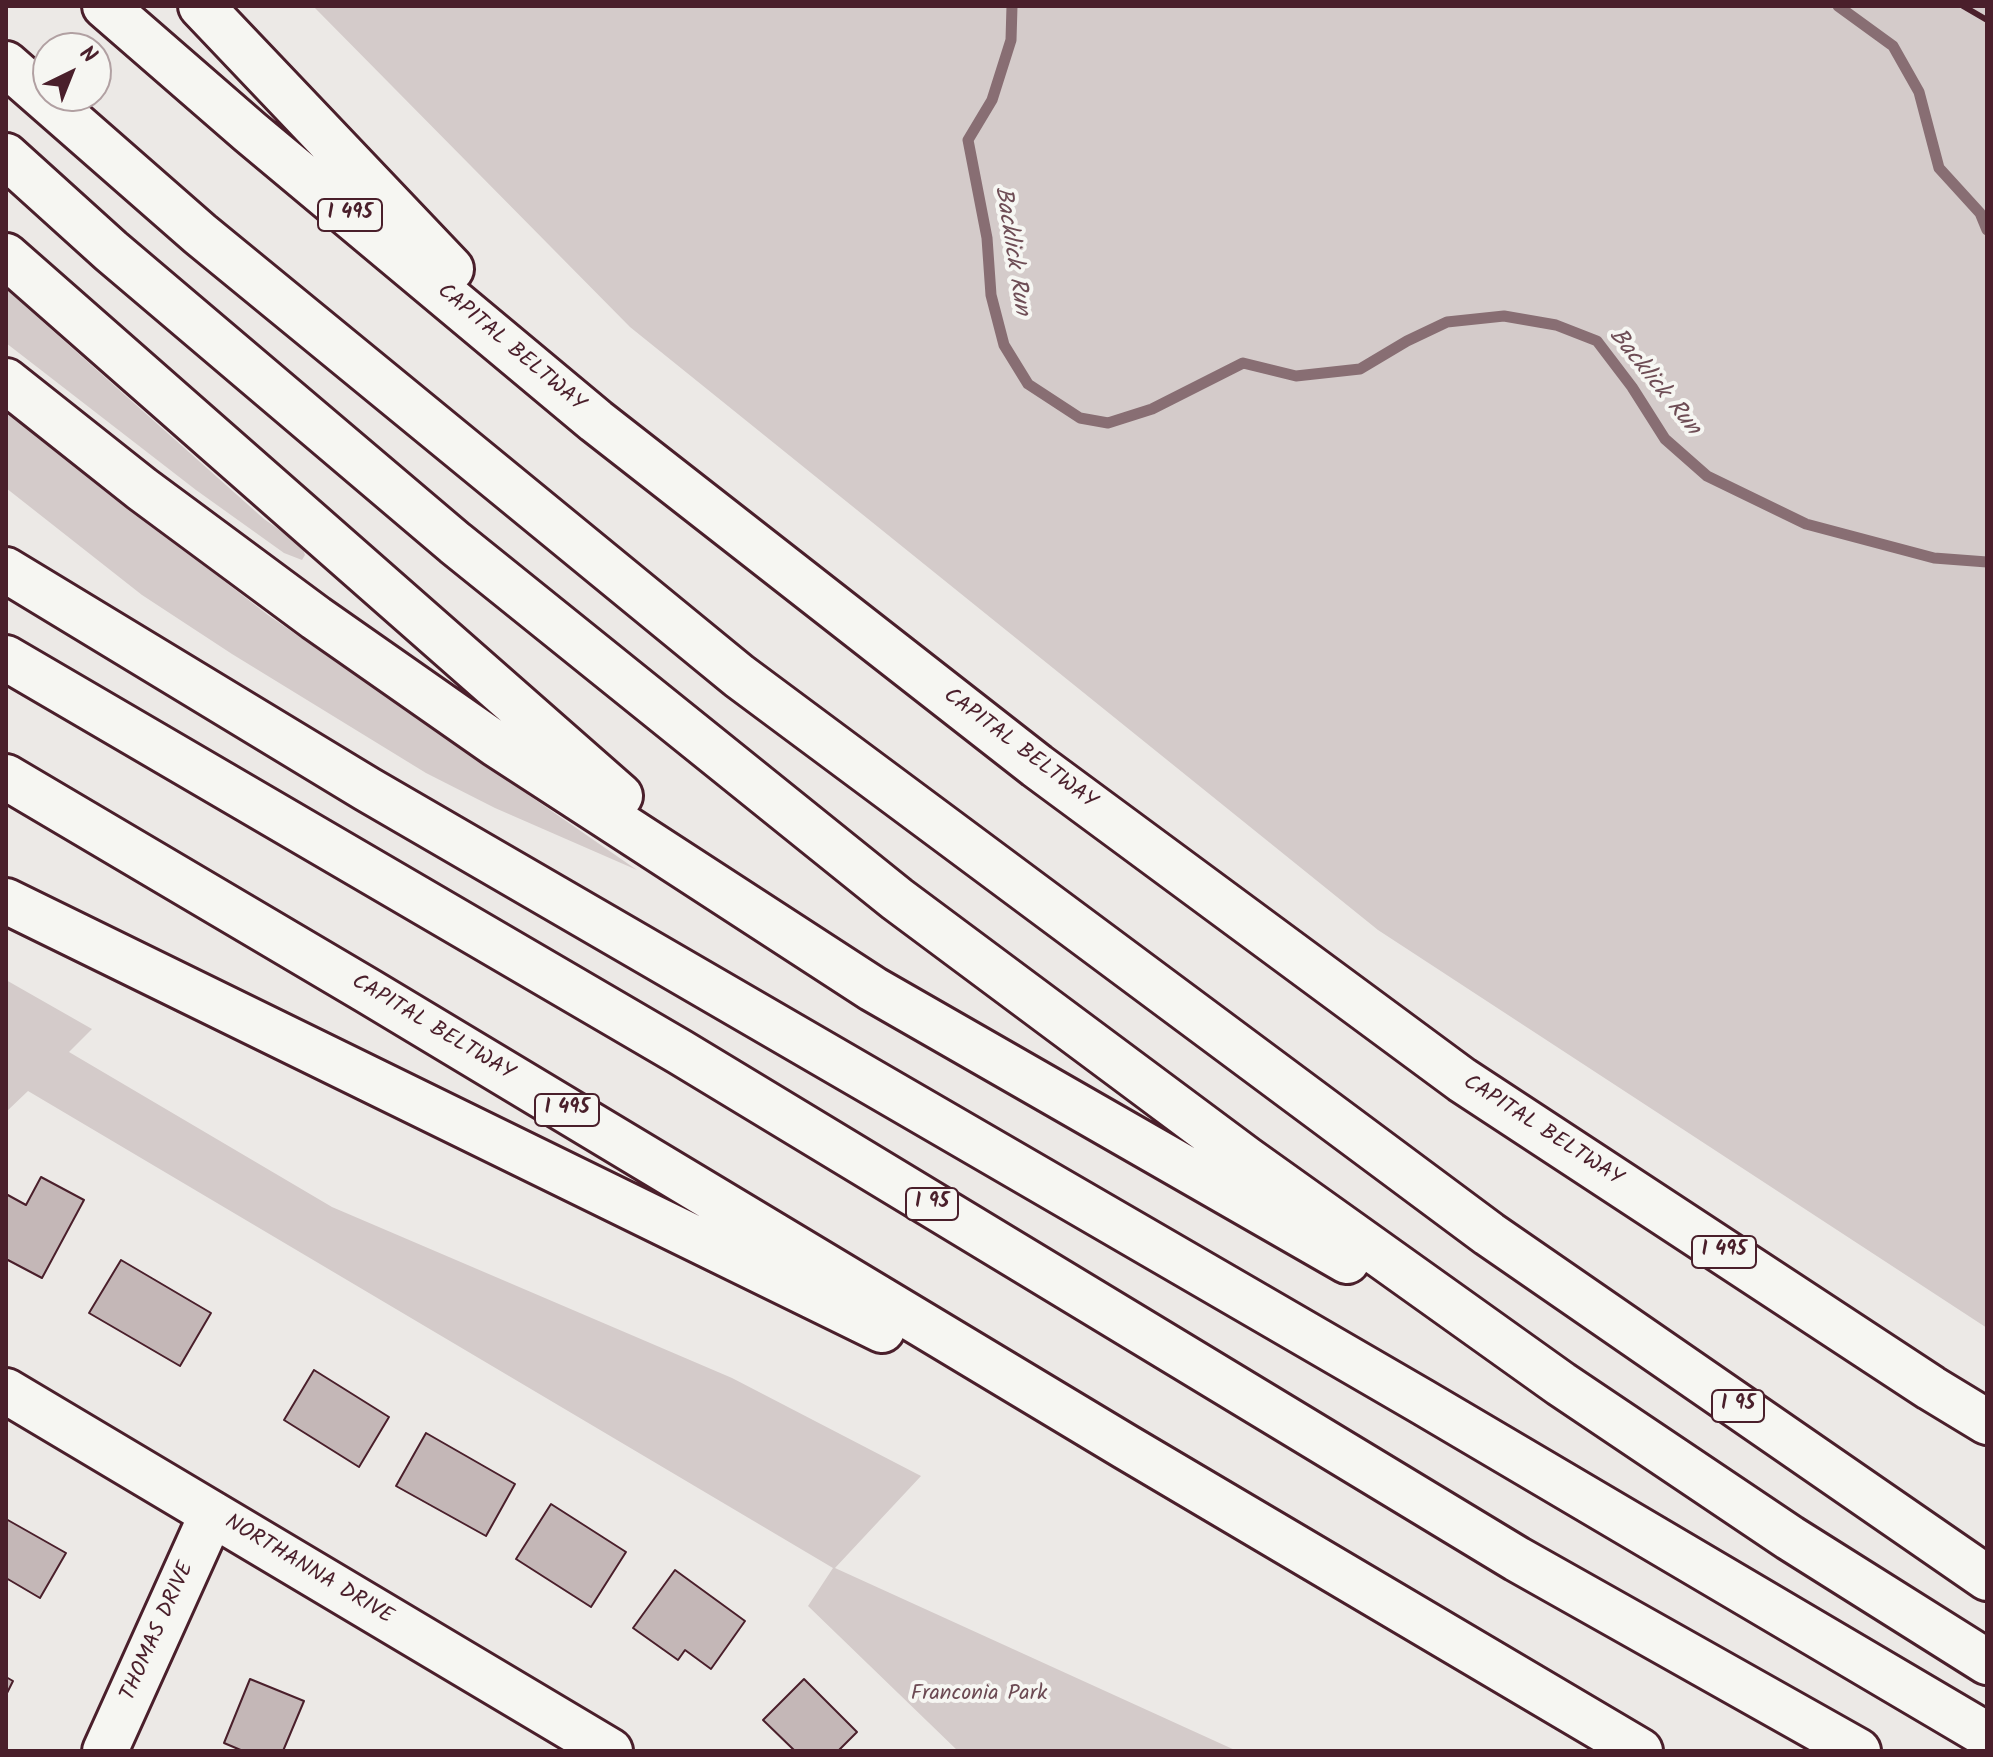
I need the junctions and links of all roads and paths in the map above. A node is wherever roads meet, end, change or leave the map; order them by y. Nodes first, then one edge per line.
1 (105, 6) edge
2 (201, 6) edge
3 (6, 64) edge
4 (6, 156) edge
5 (6, 256) edge
6 (6, 381) edge
7 (596, 421) junction
8 (6, 537) edge
9 (6, 570) edge
10 (6, 658) edge
11 (6, 777) edge
12 (367, 789) junction
13 (6, 901) edge
14 (765, 919) junction
15 (1561, 1384) junction
16 (6, 1391) edge
17 (1987, 1422) edge
18 (1126, 1447) junction
19 (212, 1514) junction
20 (1987, 1578) edge
21 (1987, 1662) edge
22 (1987, 1735) edge
23 (105, 1751) edge
24 (610, 1751) edge
25 (1640, 1751) edge
26 (1858, 1751) edge

1 - 7 main road, CAPITAL BELTWAY / I 495
2 - 7 main road
3 - 20 main road, I 95
4 - 15 main road
5 - 14 main road
6 - 14 main road
7 - 17 main road, CAPITAL BELTWAY / I 495
8 - 12 main road
9 - 12 main road
10 - 26 main road, I 95
11 - 18 main road, CAPITAL BELTWAY / I 495
12 - 22 main road
13 - 18 main road
14 - 15 main road
15 - 21 main road
16 - 19 main road, NORTHANNA DRIVE
18 - 25 main road, CAPITAL BELTWAY / I 495
19 - 23 main road, THOMAS DRIVE
19 - 24 main road, NORTHANNA DRIVE

